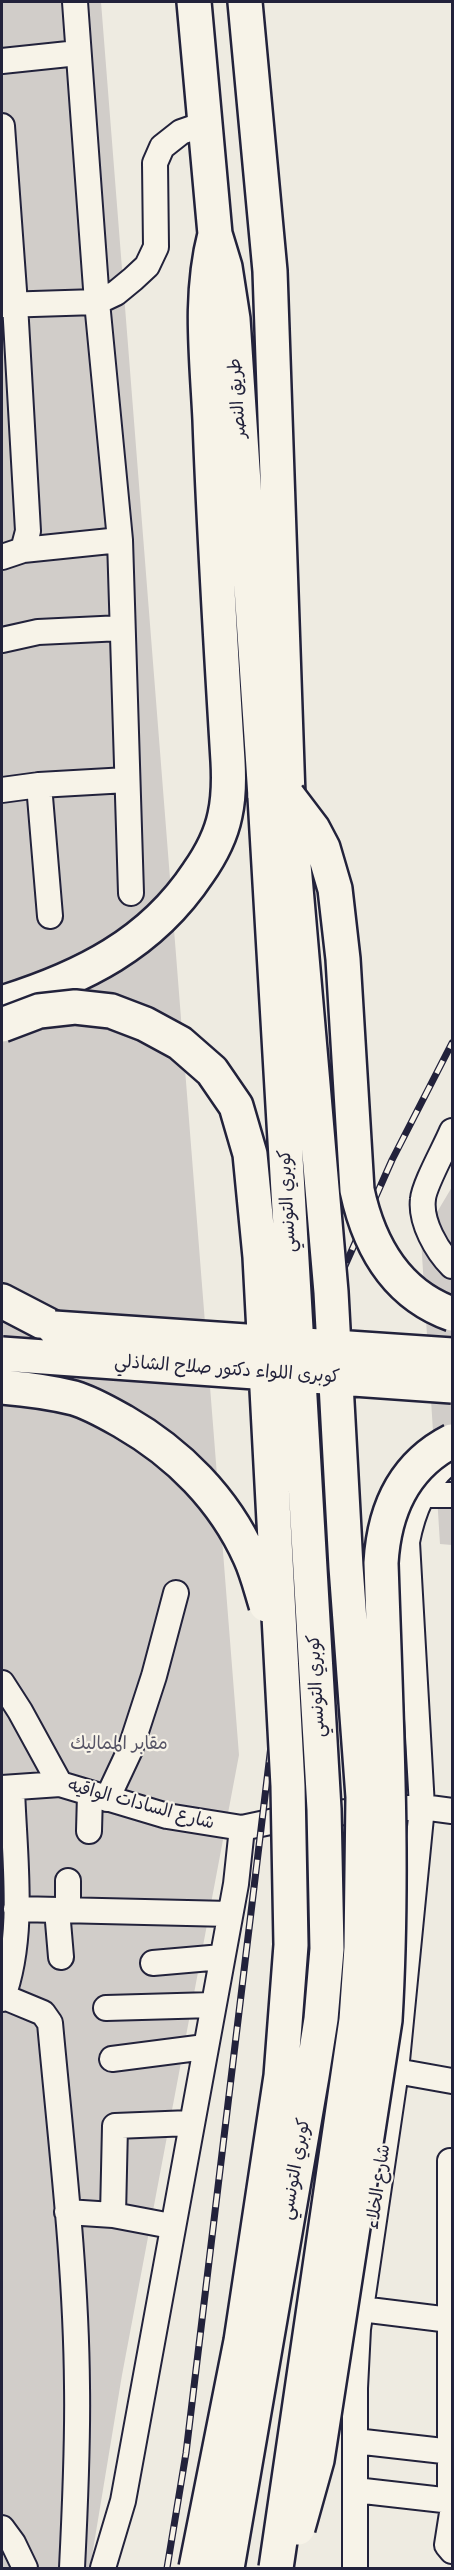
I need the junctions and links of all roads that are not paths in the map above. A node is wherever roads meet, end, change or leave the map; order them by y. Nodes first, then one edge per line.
1 (75, 2) edge
2 (194, 2) edge
3 (245, 2) edge
4 (78, 53) junction
5 (2, 61) edge
6 (204, 124) junction
7 (2, 126) edge
8 (215, 234) junction
9 (97, 302) junction
10 (8, 305) edge
11 (120, 540) junction
12 (12, 554) edge
13 (122, 627) junction
14 (2, 640) edge
15 (127, 780) junction
16 (39, 785) junction
17 (2, 790) edge
18 (277, 796) junction
19 (131, 893) dead end
20 (50, 916) dead end
21 (2, 1003) edge
22 (2, 1024) edge
23 (453, 1131) edge
24 (452, 1266) edge
25 (2, 1301) edge
26 (453, 1314) edge
27 (2, 1323) edge
28 (54, 1328) junction
29 (2, 1354) edge
30 (453, 1355) edge
31 (453, 1386) edge
32 (2, 1387) edge
33 (453, 1441) edge
34 (453, 1460) edge
35 (453, 1495) edge
36 (422, 1496) junction
37 (176, 1593) dead end
38 (280, 1664) junction
39 (2, 1683) edge
40 (60, 1784) junction
41 (7, 1788) edge
42 (98, 1796) junction
43 (422, 1807) junction
44 (453, 1811) edge
45 (242, 1828) junction
46 (89, 1832) dead end
47 (68, 1881) dead end
48 (16, 1910) junction
49 (62, 1910) junction
50 (230, 1914) junction
51 (60, 1957) dead end
52 (222, 1957) junction
53 (153, 1963) dead end
54 (2, 1997) edge
55 (213, 2005) junction
56 (106, 2008) dead end
57 (205, 2047) junction
58 (112, 2059) dead end
59 (396, 2071) junction
60 (453, 2081) edge
61 (191, 2123) junction
62 (450, 2161) dead end
63 (67, 2212) junction
64 (112, 2215) junction
65 (171, 2226) junction
66 (451, 2253) edge
67 (361, 2309) junction
68 (450, 2320) junction
69 (355, 2441) junction
70 (452, 2452) edge
71 (355, 2490) junction
72 (452, 2505) edge
73 (5, 2538) edge
74 (453, 2551) edge
75 (25, 2568) edge
76 (72, 2568) edge
77 (103, 2568) edge
78 (196, 2568) edge
79 (227, 2568) edge
80 (276, 2568) edge
81 (281, 2568) edge
82 (356, 2568) edge

1 - 4 street
2 - 6 highway, طريق النصر
3 - 18 highway, طريق النصر
4 - 5 street
4 - 9 street
6 - 8 highway, طريق النصر
6 - 9 street
7 - 10 street
8 - 18 highway, طريق النصر
8 - 21 highway
9 - 10 street
9 - 11 street
10 - 12 street
11 - 12 street
11 - 13 street
13 - 14 street
13 - 15 street
15 - 16 street
15 - 19 street
16 - 17 street
16 - 20 street
18 - 26 highway, bridge
18 - 79 highway, كوبري التونسي, bridge
18 - 80 highway, كوبري التونسي, bridge
22 - 38 highway, bridge
23 - 24 street
25 - 28 highway
27 - 28 highway, كوبرى اللواء دكتور صلاح الشاذلي
28 - 30 highway, كوبرى اللواء دكتور صلاح الشاذلي, bridge
29 - 31 highway, كوبرى اللواء دكتور صلاح الشاذلي, bridge
32 - 38 highway, bridge
33 - 81 highway, bridge
34 - 36 street, شارع الخلاء
35 - 36 street
36 - 43 street, شارع الخلاء
37 - 42 street
38 - 78 highway, bridge
39 - 40 street
40 - 41 street, شارع السادات الواقيه
40 - 42 street, شارع السادات الواقيه
41 - 48 street
42 - 45 street, شارع السادات الواقيه
42 - 46 street
43 - 44 street, شارع السادات الواقيه
43 - 45 street, شارع السادات الواقيه
43 - 59 street, شارع الخلاء
45 - 50 street
47 - 49 street
48 - 49 street
48 - 54 street
49 - 50 street
49 - 51 street
50 - 52 street
52 - 53 street
52 - 55 street
54 - 63 street
55 - 56 street
55 - 57 street
57 - 58 street
57 - 61 street
59 - 60 street
59 - 67 street, شارع الخلاء
61 - 64 street
61 - 65 street
62 - 66 street
63 - 64 street
63 - 76 street
64 - 65 street
65 - 77 street
66 - 68 street
67 - 68 street
67 - 69 street, شارع الخلاء
68 - 70 street
69 - 70 street
69 - 71 street, شارع الخلاء
70 - 72 street
71 - 72 street
71 - 82 street, شارع الخلاء
72 - 74 street
73 - 75 street

